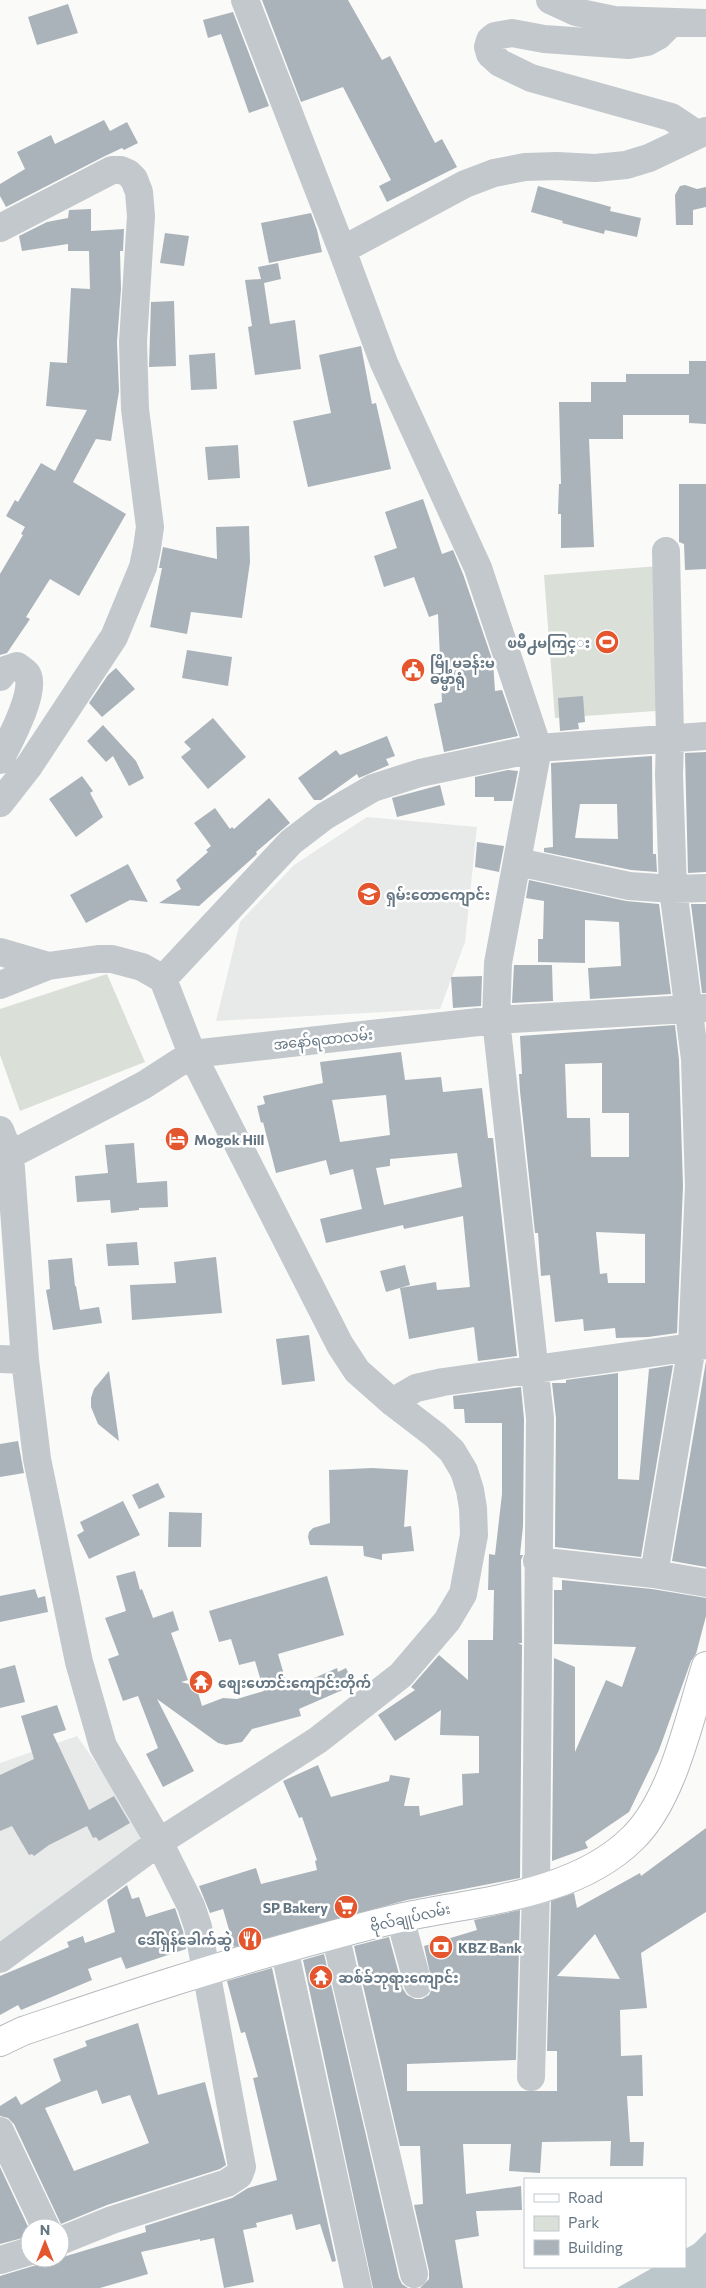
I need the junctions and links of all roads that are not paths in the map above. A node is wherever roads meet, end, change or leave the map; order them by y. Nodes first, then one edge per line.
1 (245, 0) edge
2 (550, 0) edge
3 (670, 23) junction
4 (706, 23) edge
5 (702, 133) edge
6 (0, 228) edge
7 (342, 250) junction
8 (666, 551) dead end
9 (0, 677) edge
10 (706, 736) edge
11 (670, 737) junction
12 (538, 748) junction
13 (0, 760) edge
14 (0, 803) edge
15 (518, 862) junction
16 (706, 888) edge
17 (673, 889) junction
18 (0, 952) edge
19 (48, 966) junction
20 (163, 979) junction
21 (0, 985) edge
22 (698, 1009) edge
23 (496, 1020) junction
24 (192, 1054) junction
25 (0, 1130) edge
26 (10, 1155) junction
27 (699, 1346) edge
28 (12, 1360) edge
29 (536, 1368) junction
30 (392, 1402) junction
31 (538, 1561) junction
32 (654, 1574) junction
33 (706, 1583) edge
34 (706, 1666) edge
35 (158, 1842) junction
36 (536, 1890) junction
37 (400, 1918) junction
38 (335, 1934) junction
39 (284, 1948) junction
40 (0, 1959) edge
41 (207, 1970) junction
42 (418, 1984) dead end
43 (0, 2042) edge
44 (531, 2077) dead end
45 (0, 2131) edge
46 (41, 2218) edge
47 (70, 2237) edge
48 (20, 2254) edge
49 (0, 2260) edge
50 (414, 2274) dead end
51 (358, 2288) edge

1 - 7 street
2 - 3 street
3 - 4 street
3 - 5 street
5 - 7 street
6 - 14 street
7 - 12 street
8 - 11 street
9 - 13 street
10 - 11 street
11 - 12 street
11 - 17 street
12 - 15 street
12 - 20 street
15 - 17 street
15 - 23 street
16 - 17 street
17 - 22 street
18 - 19 street
19 - 20 street
19 - 21 street
20 - 24 street
22 - 23 street, အ‌နော်‌ရထာလမ်း
22 - 27 street
23 - 24 street, အ‌နော်‌ရထာလမ်း
23 - 29 street
24 - 26 street
24 - 30 street
25 - 26 street
26 - 28 street
27 - 29 street
27 - 32 street
28 - 35 street
29 - 30 street
29 - 31 street
30 - 35 street
31 - 32 street
31 - 36 street
32 - 33 street
34 - 36 main road, ဗိုလ်‌ချုပ်‌လမ်း
35 - 40 street
35 - 41 street
36 - 37 main road, ဗိုလ်‌ချုပ်‌လမ်း
36 - 44 street
37 - 38 main road, ဗိုလ်‌ချုပ်‌လမ်း
37 - 42 street
38 - 39 main road, ဗိုလ်‌ချုပ်‌လမ်း
38 - 50 street
39 - 41 main road, ဗိုလ်‌ချုပ်‌လမ်း
39 - 51 street
41 - 43 main road, ဗိုလ်‌ချုပ်‌လမ်း
41 - 47 street
45 - 46 street
48 - 49 street

